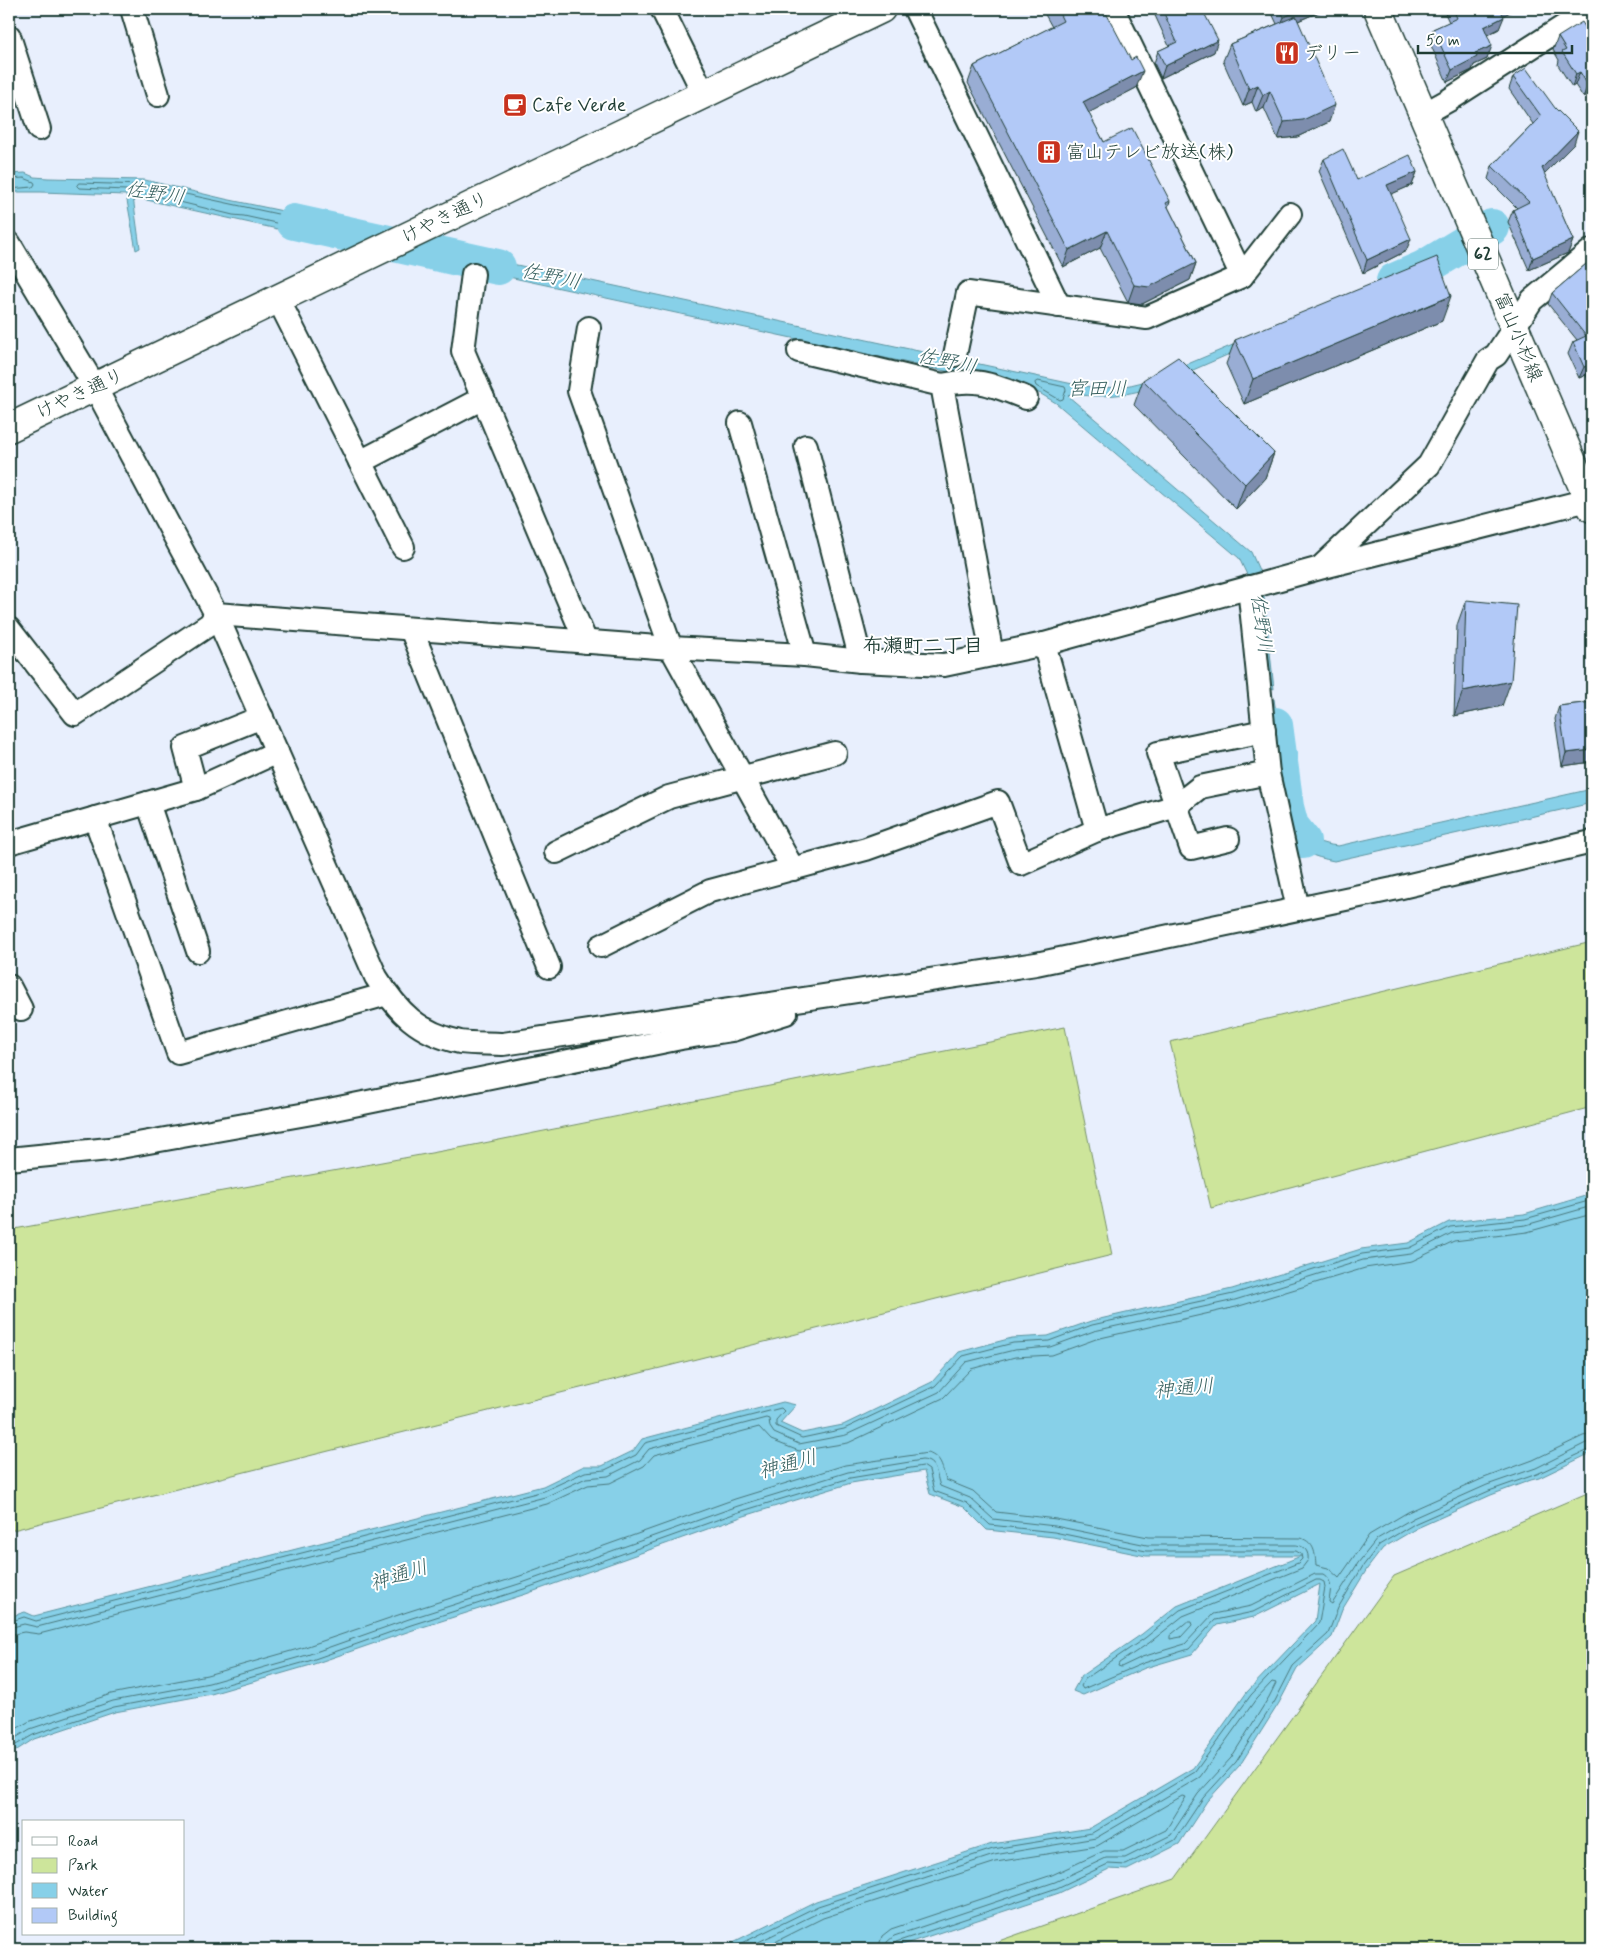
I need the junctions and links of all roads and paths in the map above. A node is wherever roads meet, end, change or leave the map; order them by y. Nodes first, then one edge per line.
1 (132, 9) edge
2 (662, 9) edge
3 (915, 9) edge
4 (1113, 9) edge
5 (1378, 9) edge
6 (1591, 9) edge
7 (869, 11) edge
8 (9, 36) edge
9 (704, 94) junction
10 (158, 95) dead end
11 (1424, 114) junction
12 (39, 129) dead end
13 (1290, 214) dead end
14 (9, 243) edge
15 (1592, 250) edge
16 (473, 274) dead end
17 (1242, 276) junction
18 (278, 298) junction
19 (1059, 306) junction
20 (1514, 326) junction
21 (589, 328) dead end
22 (799, 351) dead end
23 (955, 355) dead end
24 (942, 386) junction
25 (95, 387) junction
26 (483, 398) junction
27 (1026, 398) dead end
28 (740, 423) dead end
29 (9, 428) edge
30 (806, 446) dead end
31 (360, 462) junction
32 (1591, 505) edge
33 (402, 547) dead end
34 (1320, 568) junction
35 (1249, 587) junction
36 (216, 614) junction
37 (9, 629) edge
38 (411, 629) junction
39 (586, 642) junction
40 (1044, 644) junction
41 (671, 648) junction
42 (805, 655) junction
43 (992, 655) junction
44 (861, 661) junction
45 (262, 717) junction
46 (1264, 731) junction
47 (277, 752) junction
48 (835, 753) dead end
49 (1268, 773) junction
50 (743, 777) junction
51 (196, 789) junction
52 (148, 803) junction
53 (1176, 806) junction
54 (95, 818) junction
55 (1097, 830) junction
56 (1228, 839) dead end
57 (1592, 842) edge
58 (9, 843) edge
59 (556, 852) dead end
60 (793, 869) junction
61 (1298, 909) junction
62 (601, 946) dead end
63 (198, 951) dead end
64 (549, 967) dead end
65 (9, 986) edge
66 (856, 992) junction
67 (387, 994) junction
68 (21, 1009) dead end
69 (9, 1159) edge

1 - 10 street
2 - 9 street
3 - 19 street
4 - 17 street
5 - 11 street, 富山小杉線 / 62
6 - 11 street
7 - 9 street, けやき通り
8 - 12 street
9 - 18 street, けやき通り
11 - 20 street, 富山小杉線 / 62
13 - 17 street
14 - 25 street
15 - 20 street
16 - 26 street
17 - 19 street
18 - 25 street, けやき通り
18 - 31 street
19 - 23 street
20 - 32 street, 富山小杉線 / 62
20 - 34 street
21 - 41 street
22 - 24 street
24 - 27 street
24 - 43 street
25 - 29 street, けやき通り
25 - 36 street
26 - 31 street
26 - 39 street
28 - 42 street
30 - 44 street
31 - 33 street
32 - 34 street
34 - 35 street
35 - 40 street
35 - 46 street
36 - 37 street
36 - 38 street
36 - 45 street
38 - 39 street
38 - 64 street
39 - 41 street
40 - 43 street
40 - 55 street
41 - 42 street
41 - 50 street
42 - 44 street
43 - 44 street
45 - 47 street
45 - 51 street
46 - 49 street
46 - 53 street
47 - 51 street
47 - 67 street
48 - 50 street
49 - 53 street
49 - 61 street
50 - 59 street
50 - 60 street
51 - 52 street
52 - 54 street
52 - 63 street
53 - 55 street
53 - 56 street
54 - 58 street
54 - 67 street
55 - 60 street
57 - 61 street
60 - 62 street
61 - 66 street
65 - 68 street
66 - 67 street
66 - 69 street

